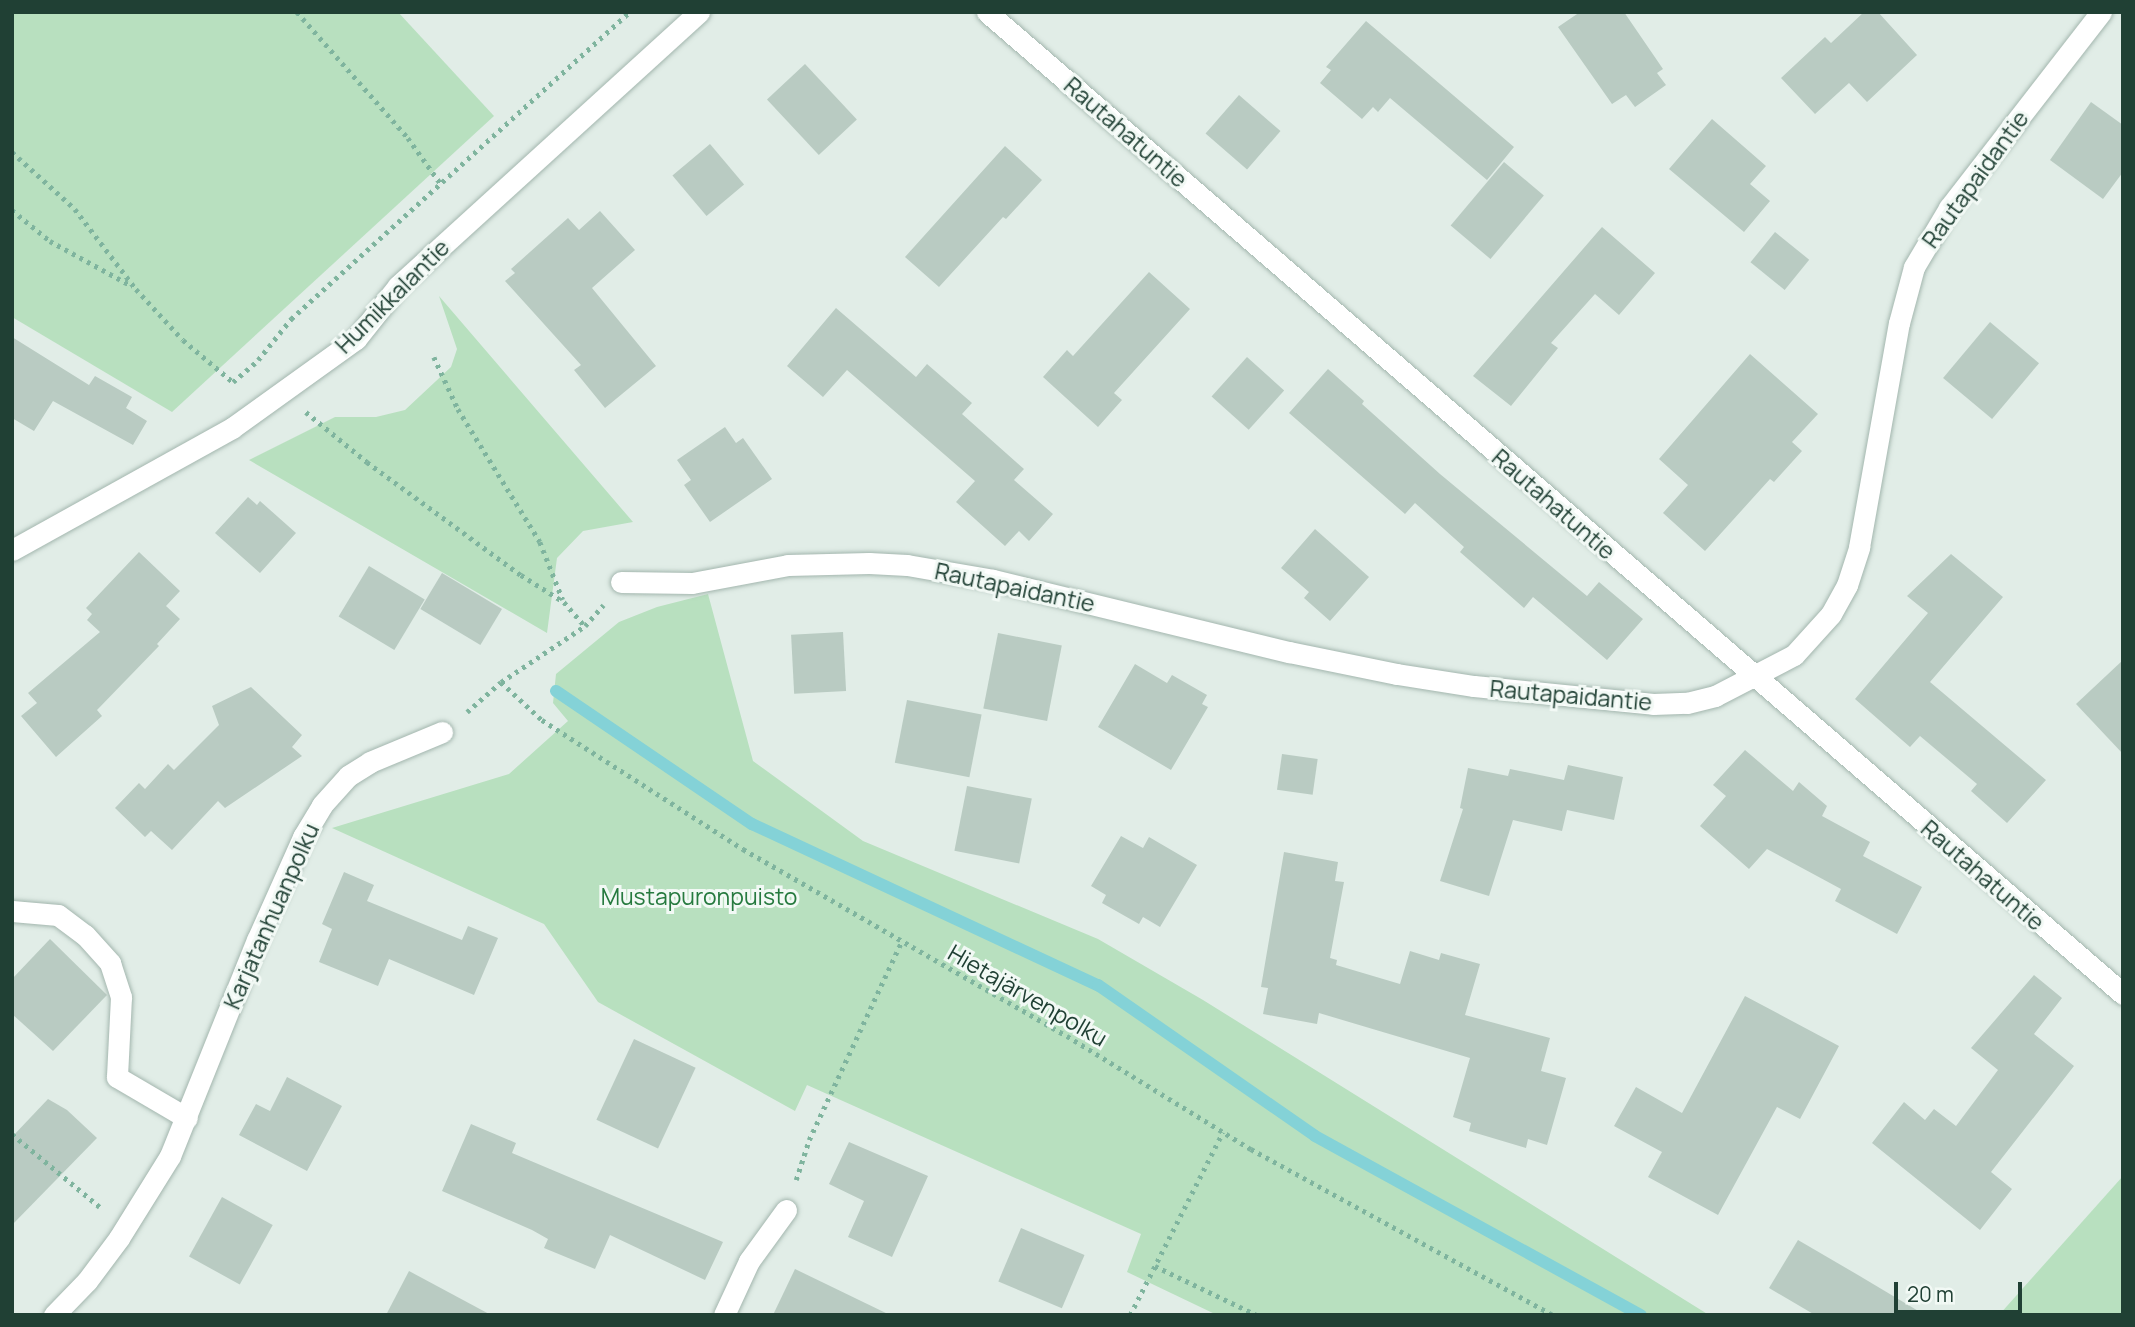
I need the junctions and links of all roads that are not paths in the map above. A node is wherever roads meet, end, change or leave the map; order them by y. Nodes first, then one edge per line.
1 (699, 12) edge
2 (987, 12) edge
3 (2101, 12) edge
4 (12, 551) edge
5 (621, 582) road end
6 (1755, 678) junction
7 (442, 732) road end
8 (12, 911) edge
9 (2123, 994) edge
10 (187, 1118) junction
11 (786, 1210) road end
12 (54, 1315) edge
13 (724, 1315) edge

1 - 4 street, Humikkalantie
2 - 6 street, Rautahatuntie
3 - 6 street, Rautapaidantie
5 - 6 street, Rautapaidantie
6 - 9 street, Rautahatuntie
7 - 10 street, Karjatanhuanpolku
8 - 10 street
10 - 12 street, Karjatanhuanpolku
11 - 13 street

